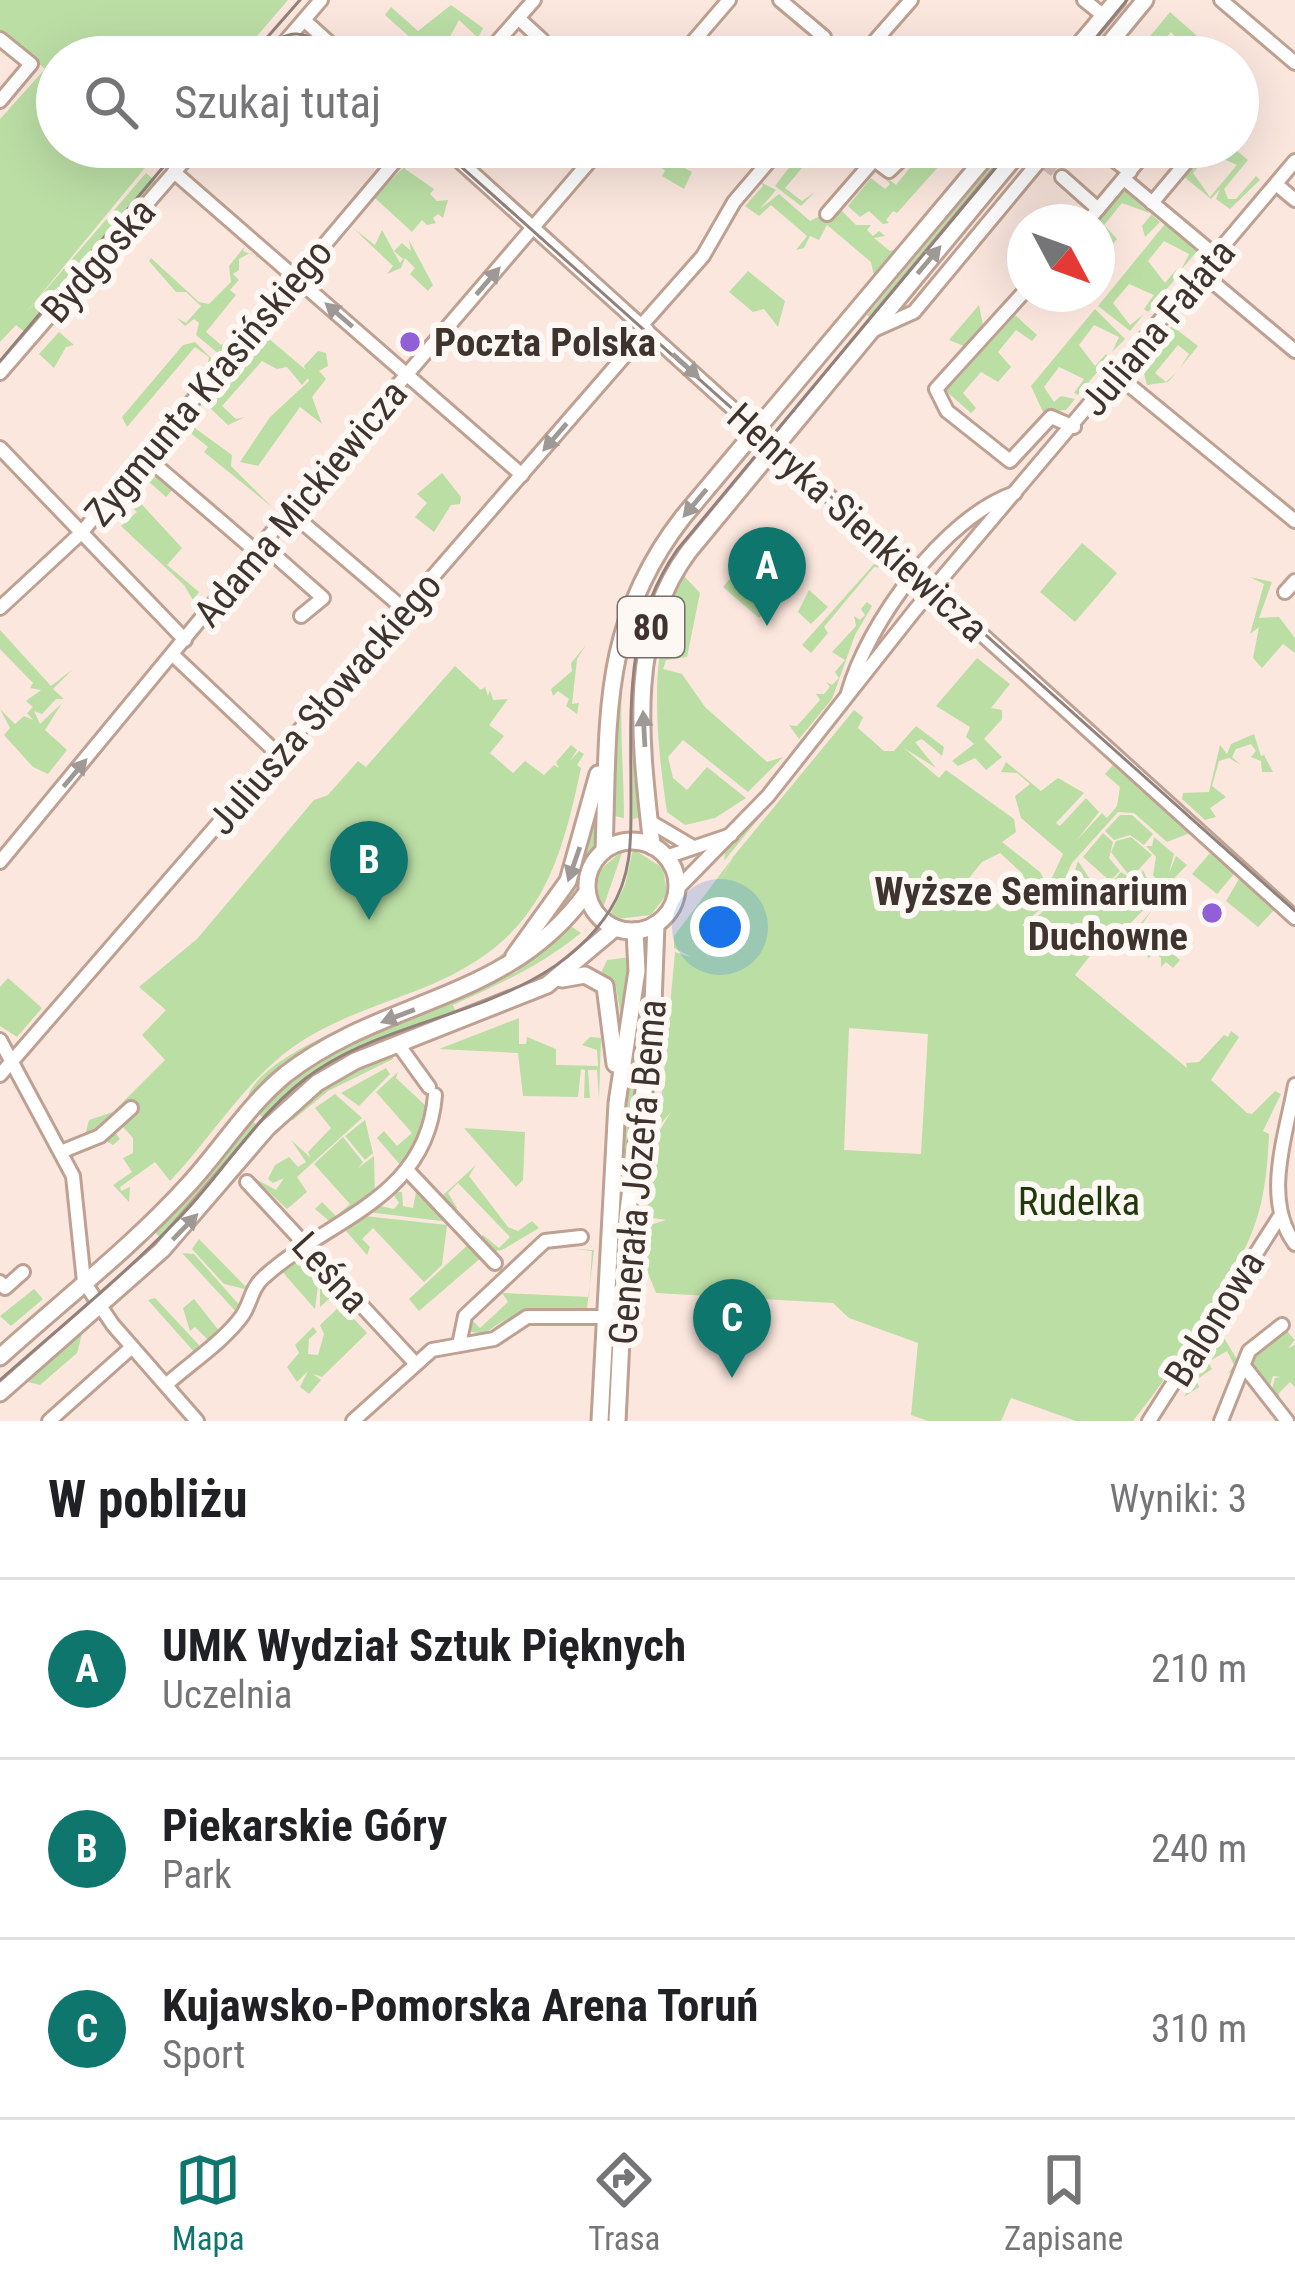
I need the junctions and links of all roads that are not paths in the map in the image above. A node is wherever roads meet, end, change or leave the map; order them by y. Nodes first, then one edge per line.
1 (321, 0) edge
2 (534, 0) edge
3 (729, 0) edge
4 (780, 0) edge
5 (911, 0) edge
6 (1084, 0) edge
7 (1117, 0) edge
8 (1145, 0) edge
9 (1221, 0) edge
10 (1104, 16) junction
11 (518, 18) junction
12 (304, 20) junction
13 (290, 36) edge
14 (322, 36) edge
15 (502, 36) edge
16 (538, 36) edge
17 (698, 36) edge
18 (823, 36) edge
19 (879, 36) edge
20 (1087, 36) edge
21 (1115, 36) edge
22 (0, 39) edge
23 (1295, 63) edge
24 (0, 101) edge
25 (1295, 161) edge
26 (178, 168) edge
27 (389, 168) edge
28 (467, 168) edge
29 (585, 168) edge
30 (763, 168) edge
31 (867, 168) edge
32 (974, 168) edge
33 (1006, 168) edge
34 (1038, 168) edge
35 (1121, 168) edge
36 (1133, 168) edge
37 (1180, 168) edge
38 (174, 172) junction
39 (1127, 175) junction
40 (1062, 177) tunnel mouth
41 (1276, 184) junction
42 (827, 188) dead end
43 (840, 199) junction
44 (1295, 200) edge
45 (1152, 202) junction
46 (1093, 204) edge
47 (1102, 204) edge
48 (826, 214) dead end
49 (534, 229) junction
50 (1216, 256) junction
51 (1202, 273) junction
52 (296, 278) junction
53 (1007, 311) edge
54 (644, 328) junction
55 (869, 332) junction
56 (1295, 351) edge
57 (0, 373) edge
58 (1117, 374) junction
59 (407, 375) junction
60 (1074, 427) junction
61 (757, 430) junction
62 (0, 448) edge
63 (776, 448) junction
64 (146, 458) junction
65 (522, 475) junction
66 (1018, 492) junction
67 (290, 512) junction
68 (1295, 521) edge
69 (81, 532) junction
70 (260, 549) junction
71 (916, 574) junction
72 (933, 589) junction
73 (0, 608) edge
74 (405, 610) junction
75 (301, 616) dead end
76 (185, 640) junction
77 (173, 655) junction
78 (846, 700) junction
79 (604, 751) junction
80 (279, 755) junction
81 (649, 821) junction
82 (732, 835) junction
83 (693, 847) junction
84 (604, 850) junction
85 (659, 852) junction
86 (0, 862) edge
87 (676, 890) junction
88 (587, 892) junction
89 (1274, 895) junction
90 (1295, 903) edge
91 (1295, 918) edge
92 (656, 924) junction
93 (615, 928) junction
94 (635, 931) junction
95 (504, 968) junction
96 (547, 985) junction
97 (0, 1040) edge
98 (398, 1044) junction
99 (13, 1059) junction
100 (0, 1075) edge
101 (1295, 1087) edge
102 (617, 1103) junction
103 (131, 1108) dead end
104 (63, 1151) junction
105 (408, 1171) junction
106 (247, 1182) dead end
107 (1280, 1216) junction
108 (581, 1238) dead end
109 (81, 1242) junction
110 (304, 1244) junction
111 (1295, 1244) edge
112 (116, 1254) junction
113 (495, 1263) dead end
114 (23, 1272) dead end
115 (0, 1282) edge
116 (84, 1282) junction
117 (98, 1306) junction
118 (613, 1317) junction
119 (1282, 1324) dead end
120 (459, 1345) junction
121 (132, 1347) junction
122 (0, 1357) edge
123 (415, 1363) junction
124 (1244, 1366) junction
125 (1257, 1381) junction
126 (166, 1385) junction
127 (1237, 1389) junction
128 (0, 1393) edge
129 (49, 1421) edge
130 (197, 1421) edge
131 (353, 1421) edge
132 (600, 1421) edge
133 (617, 1421) edge
134 (1149, 1421) edge
135 (1221, 1421) edge
136 (1287, 1421) edge

1 - 12 street
2 - 11 street
3 - 17 street
4 - 18 street
5 - 19 street
6 - 10 street
7 - 10 main road
8 - 21 main road
9 - 23 street
10 - 20 main road
11 - 15 street
11 - 16 street
12 - 13 street
12 - 14 street
22 - 24 street
25 - 41 street, Juliana Fałata
26 - 38 street, Bydgoska
27 - 52 street, Zygmunta Krasińskiego
28 - 49 street, Henryka Sienkiewicza
29 - 49 street, Adama Mickiewicza
30 - 54 street, Juliusza Słowackiego
31 - 43 street
32 - 61 main road, 80
55 -> 33 main road, 80
34 - 55 street
35 - 39 street
36 - 39 street
37 - 45 street
38 - 52 street
38 - 57 street, Bydgoska
39 - 45 street
39 - 47 street
40 - 46 street
41 - 44 street
41 - 50 street, Juliana Fałata
42 - 43 street
43 - 48 street
45 - 50 street
49 - 54 street, Henryka Sienkiewicza
59 -> 49 street, Adama Mickiewicza
50 - 51 street, Juliana Fałata
51 - 56 street
51 - 58 street, Juliana Fałata
59 -> 52 street
52 - 64 street, Zygmunta Krasińskiego
53 - 60 street
54 -> 61 street, Henryka Sienkiewicza
54 -> 65 street, Juliusza Słowackiego
55 - 63 main road, 80
58 - 60 street, Juliana Fałata
58 - 68 street
59 - 65 street
59 - 67 street, Adama Mickiewicza
60 - 66 street, Juliana Fałata
61 - 63 street, Henryka Sienkiewicza
61 -> 79 main road, 80
62 - 69 street
63 - 71 street, Henryka Sienkiewicza
81 -> 63 main road, 80
64 - 69 street, Zygmunta Krasińskiego
64 - 70 street
65 - 74 street, Juliusza Słowackiego
66 - 71 street, Juliana Fałata
66 - 72 street, Juliana Fałata
67 - 70 street, Adama Mickiewicza
67 - 74 street
69 - 73 street, Zygmunta Krasińskiego
69 - 76 street
70 - 75 street
70 - 76 street, Adama Mickiewicza
71 - 72 street, Henryka Sienkiewicza
71 - 78 street, Juliana Fałata
72 - 78 street, Juliana Fałata
72 - 89 street, Henryka Sienkiewicza
74 - 80 street, Juliusza Słowackiego
76 - 77 street, Adama Mickiewicza
77 - 80 street
86 -> 77 street, Adama Mickiewicza
78 - 82 street, Juliana Fałata
79 - 84 main road, 80
79 -> 95 main road
80 - 99 street, Juliusza Słowackiego
81 - 83 street
81 - 85 main road, 80
82 - 83 street
82 - 87 street, Juliana Fałata
83 - 85 street
84 - 85 main road
84 - 88 main road, 80
85 - 87 main road, 80
87 - 92 main road
88 - 93 main road
88 - 95 main road, 80
89 - 90 street, Henryka Sienkiewicza
89 - 91 street, Henryka Sienkiewicza
92 - 94 main road
92 - 118 main road, Generała Józefa Bema
93 - 94 main road
93 - 96 main road
94 - 102 main road, Generała Józefa Bema
95 -> 112 main road, 80
96 - 98 main road
96 - 102 main road
97 - 99 street
98 - 105 street
117 -> 98 main road
99 - 100 street, Juliusza Słowackiego
99 - 104 street
101 - 107 street
102 - 118 main road, Generała Józefa Bema
103 - 104 street
104 - 109 street
105 - 110 street
105 - 113 street
106 - 110 street, Leśna
107 - 111 street
107 - 134 street, Balonowa
108 - 120 street
109 - 112 street
109 - 116 street
110 - 123 street, Leśna
110 - 126 street
112 - 116 main road, 80
114 - 115 street
116 - 117 street
116 - 122 main road, 80
117 - 121 street
117 - 128 main road
118 - 120 street
118 - 132 main road, Generała Józefa Bema
118 - 133 main road, Generała Józefa Bema
119 - 124 street
120 - 123 street
121 - 126 street
121 - 129 street
123 - 131 street
124 - 125 street
124 - 127 street
125 - 127 street
125 - 136 street
126 - 130 street
127 - 135 street

